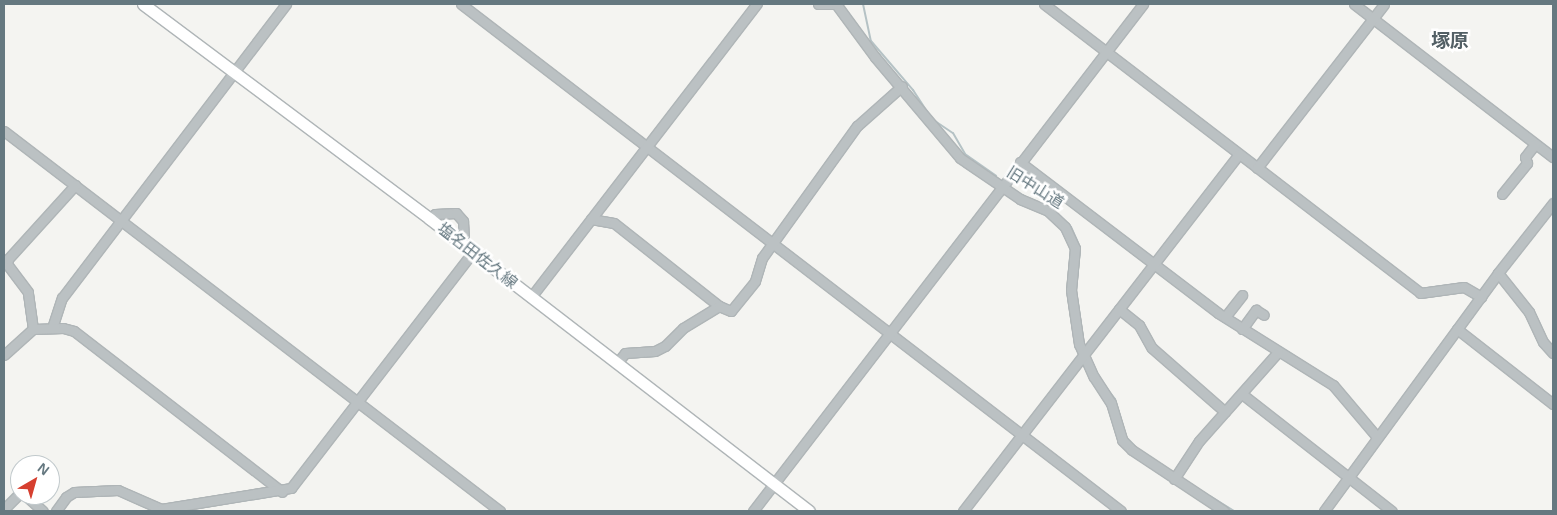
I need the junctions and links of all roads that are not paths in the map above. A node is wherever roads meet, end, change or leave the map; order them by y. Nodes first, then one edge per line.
1 (143, 4) edge
2 (286, 4) edge
3 (757, 4) edge
4 (818, 4) edge
5 (836, 4) edge
6 (1044, 4) edge
7 (1143, 4) edge
8 (1354, 4) edge
9 (1384, 4) edge
10 (466, 5) edge
11 (1373, 18) junction
12 (1106, 52) junction
13 (234, 73) junction
14 (902, 86) junction
15 (4, 131) edge
16 (1535, 144) junction
17 (648, 146) junction
18 (1239, 154) junction
19 (1553, 157) edge
20 (1020, 162) junction
21 (1258, 168) junction
22 (75, 185) junction
23 (1002, 186) junction
24 (1502, 194) dead end
25 (1553, 203) edge
26 (430, 219) junction
27 (591, 220) junction
28 (120, 221) junction
29 (461, 243) junction
30 (774, 244) junction
31 (473, 252) junction
32 (1154, 264) junction
33 (1498, 273) junction
34 (1242, 295) dead end
35 (531, 297) junction
36 (1481, 297) junction
37 (719, 306) junction
38 (1119, 309) junction
39 (1264, 315) dead end
40 (1225, 317) junction
41 (52, 328) junction
42 (33, 329) junction
43 (1242, 329) junction
44 (1457, 329) junction
45 (890, 332) junction
46 (1278, 352) junction
47 (1553, 353) edge
48 (1083, 355) junction
49 (4, 356) edge
50 (617, 363) junction
51 (1242, 394) junction
52 (358, 402) junction
53 (1553, 404) edge
54 (1225, 412) junction
55 (1022, 434) junction
56 (1377, 436) junction
57 (1348, 477) junction
58 (1174, 479) junction
59 (774, 485) junction
60 (282, 492) junction
61 (56, 511) edge
62 (500, 511) edge
63 (753, 511) edge
64 (809, 511) edge
65 (963, 511) edge
66 (1121, 511) edge
67 (1224, 511) edge
68 (1324, 511) edge
69 (1392, 511) edge

1 - 13 main road, 塩名田佐久線
2 - 13 street
3 - 17 street
4 - 5 street
5 - 14 street, 旧中山道
6 - 12 street
7 - 12 street
8 - 11 street
9 - 11 street
10 - 17 street
11 - 16 street
11 - 21 street
12 - 18 street
12 - 20 street
13 - 26 main road, 塩名田佐久線
13 - 28 street
14 - 23 street, 旧中山道
14 - 30 street
15 - 22 street
16 - 19 street
16 - 24 street
17 - 27 street
17 - 30 street
18 - 21 street
18 - 32 street
20 - 23 street
20 - 32 street
21 - 36 street
22 - 28 street
22 - 42 street
23 - 45 street
23 - 48 street, 旧中山道
25 - 33 street
26 - 29 main road, 塩名田佐久線
26 - 29 street
27 - 35 street
27 - 37 street
28 - 41 street
28 - 52 street
29 - 31 main road, 塩名田佐久線
30 - 37 street
30 - 45 street
31 - 35 main road, 塩名田佐久線
31 - 52 street
32 - 38 street
32 - 40 street
33 - 36 street
33 - 47 street
34 - 40 street
35 - 50 main road, 塩名田佐久線
36 - 44 street
37 - 50 street
38 - 48 street
38 - 54 street
39 - 43 street
40 - 43 street
41 - 42 street
41 - 60 street
42 - 49 street
43 - 46 street
44 - 53 street
44 - 56 street
45 - 55 street
45 - 59 street
46 - 51 street
46 - 56 street
48 - 55 street
48 - 58 street, 旧中山道
50 - 59 main road, 塩名田佐久線
51 - 54 street
51 - 57 street
52 - 60 street
52 - 62 street
54 - 58 street
55 - 65 street
55 - 66 street
56 - 57 street
57 - 68 street
57 - 69 street
58 - 67 street, 旧中山道
59 - 63 street
59 - 64 main road, 塩名田佐久線
60 - 61 street

